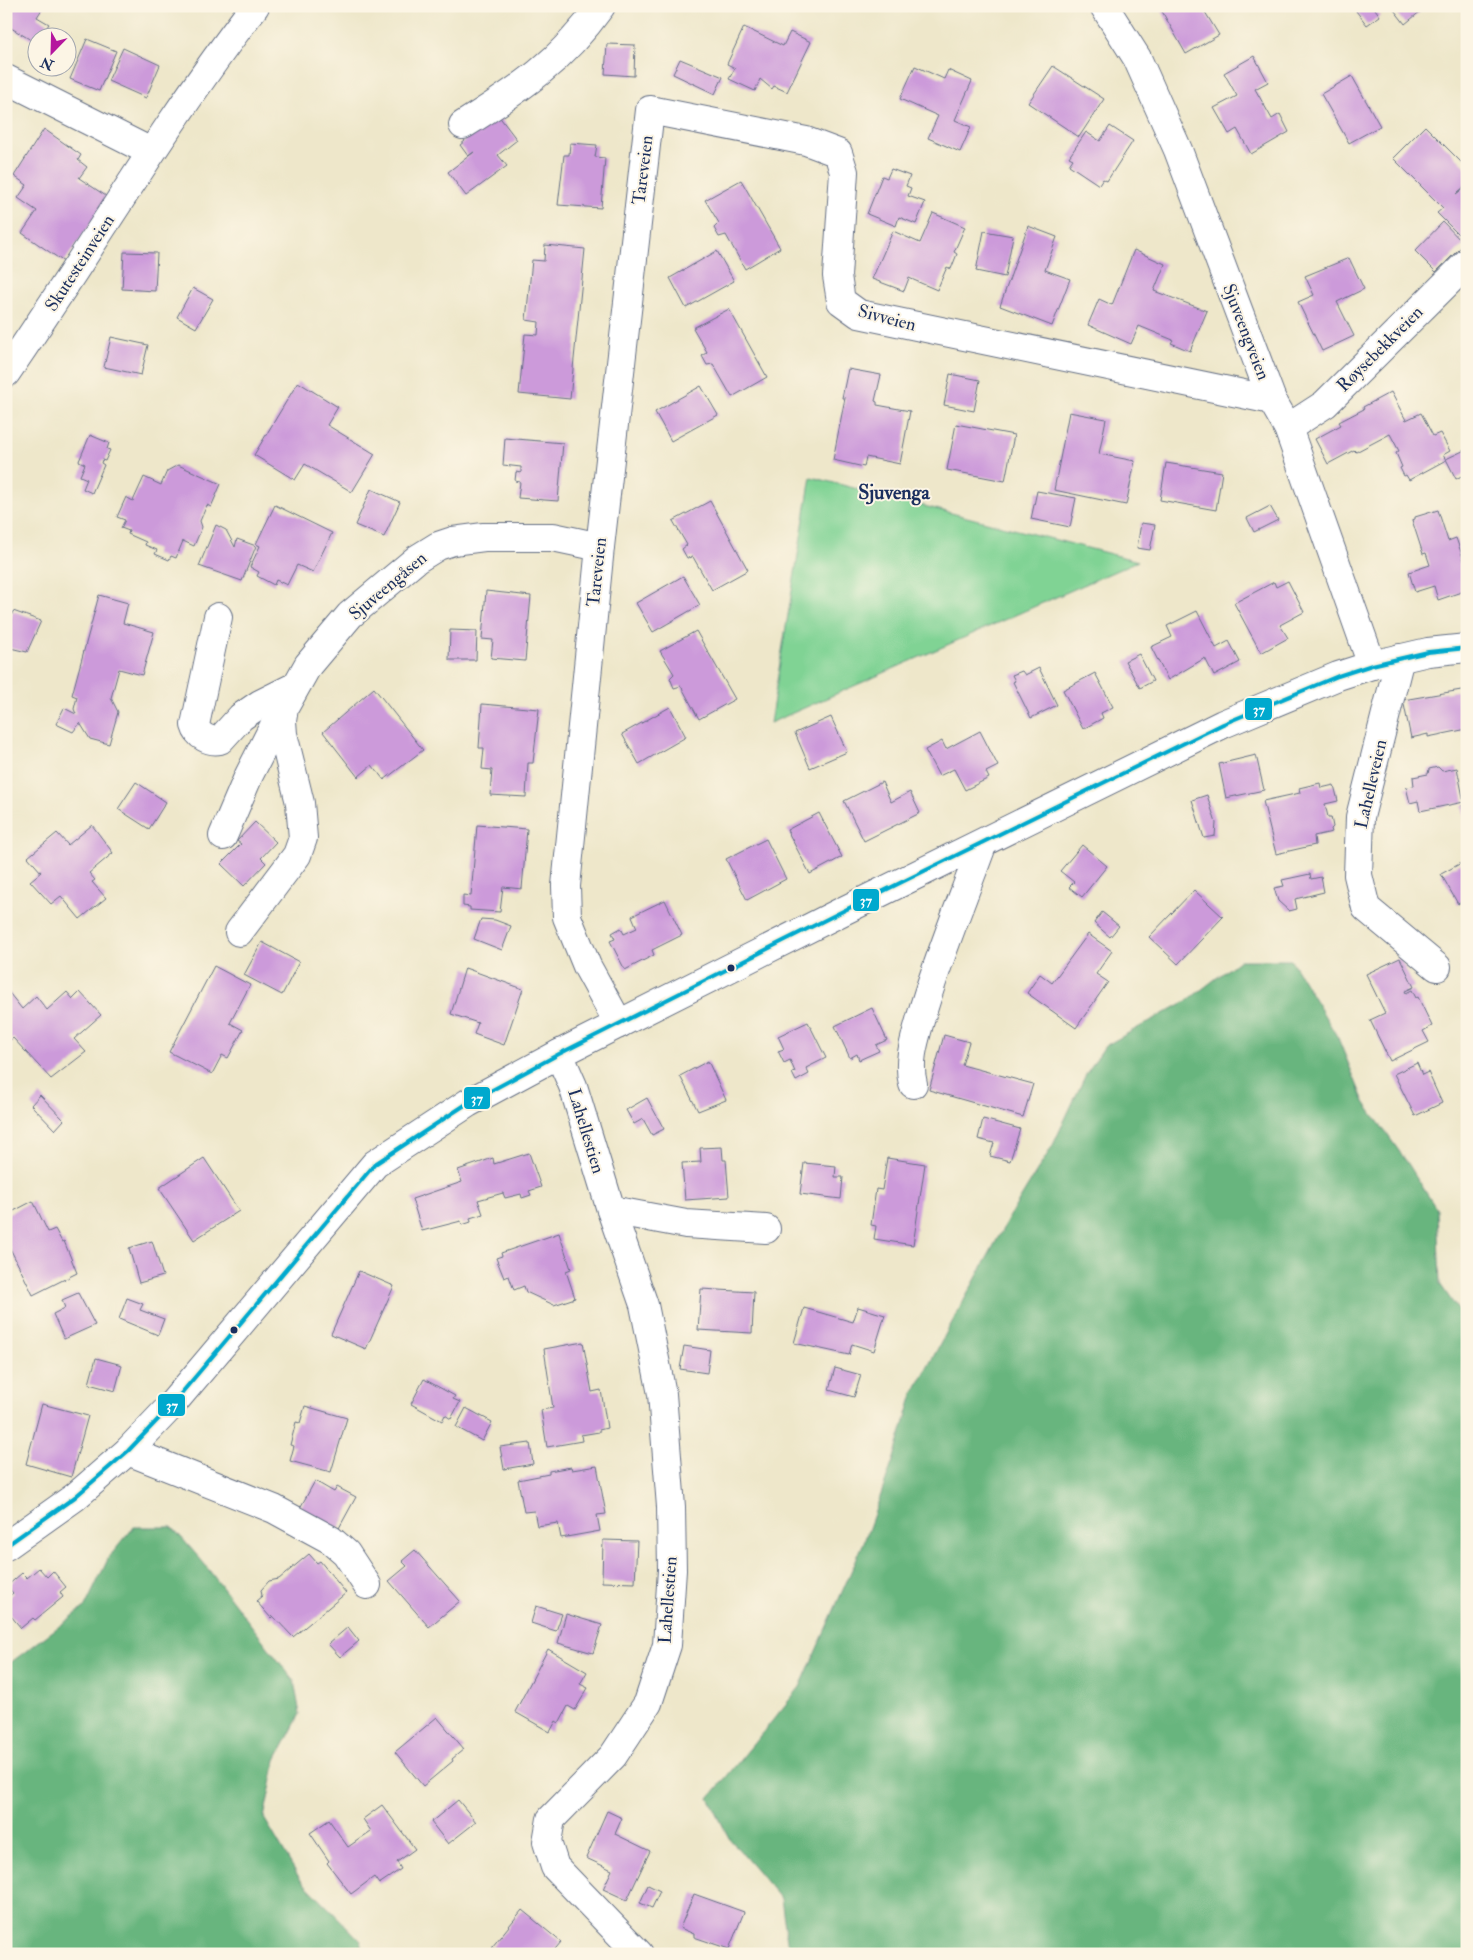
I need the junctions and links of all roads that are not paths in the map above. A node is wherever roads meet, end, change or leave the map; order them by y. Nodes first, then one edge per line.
1 (255, 6) edge
2 (601, 6) edge
3 (1104, 6) edge
4 (6, 79) edge
5 (650, 110) joint
6 (463, 125) dead end
7 (151, 152) junction
8 (1467, 263) edge
9 (6, 372) edge
10 (1272, 400) junction
11 (1288, 428) junction
12 (600, 547) junction
13 (218, 617) dead end
14 (1467, 648) edge
15 (1400, 658) junction
16 (1372, 665) junction
17 (294, 687) junction
18 (223, 836) dead end
19 (983, 843) junction
20 (239, 932) dead end
21 (1437, 967) dead end
22 (619, 1024) junction
23 (559, 1054) junction
24 (913, 1084) dead end
25 (611, 1210) junction
26 (766, 1229) dead end
27 (128, 1451) junction
28 (6, 1546) edge
29 (367, 1585) dead end
30 (639, 1954) edge

1 - 7 street, Skutesteinveien
2 - 6 street
3 - 10 street, Sjuveengveien
4 - 7 street
5 - 10 street, Sivveien
5 - 12 street, Tareveien
7 - 9 street, Skutesteinveien
8 - 11 street, Røysebekkveien
10 - 11 street, Sjuveengveien
11 - 16 street, Sjuveengveien
12 - 17 street, Sjuveengåsen
12 - 22 street, Tareveien
13 - 17 street
14 - 15 street
15 - 16 street
15 - 21 street, Lahelleveien
16 - 19 street
17 - 18 street, Sjuveengåsen
17 - 20 street, Sjuveengåsen
19 - 22 street
19 - 24 street
22 - 23 street
23 - 25 street, Lahellestien
23 - 27 street
25 - 26 street
25 - 30 street, Lahellestien
27 - 28 street
27 - 29 street

